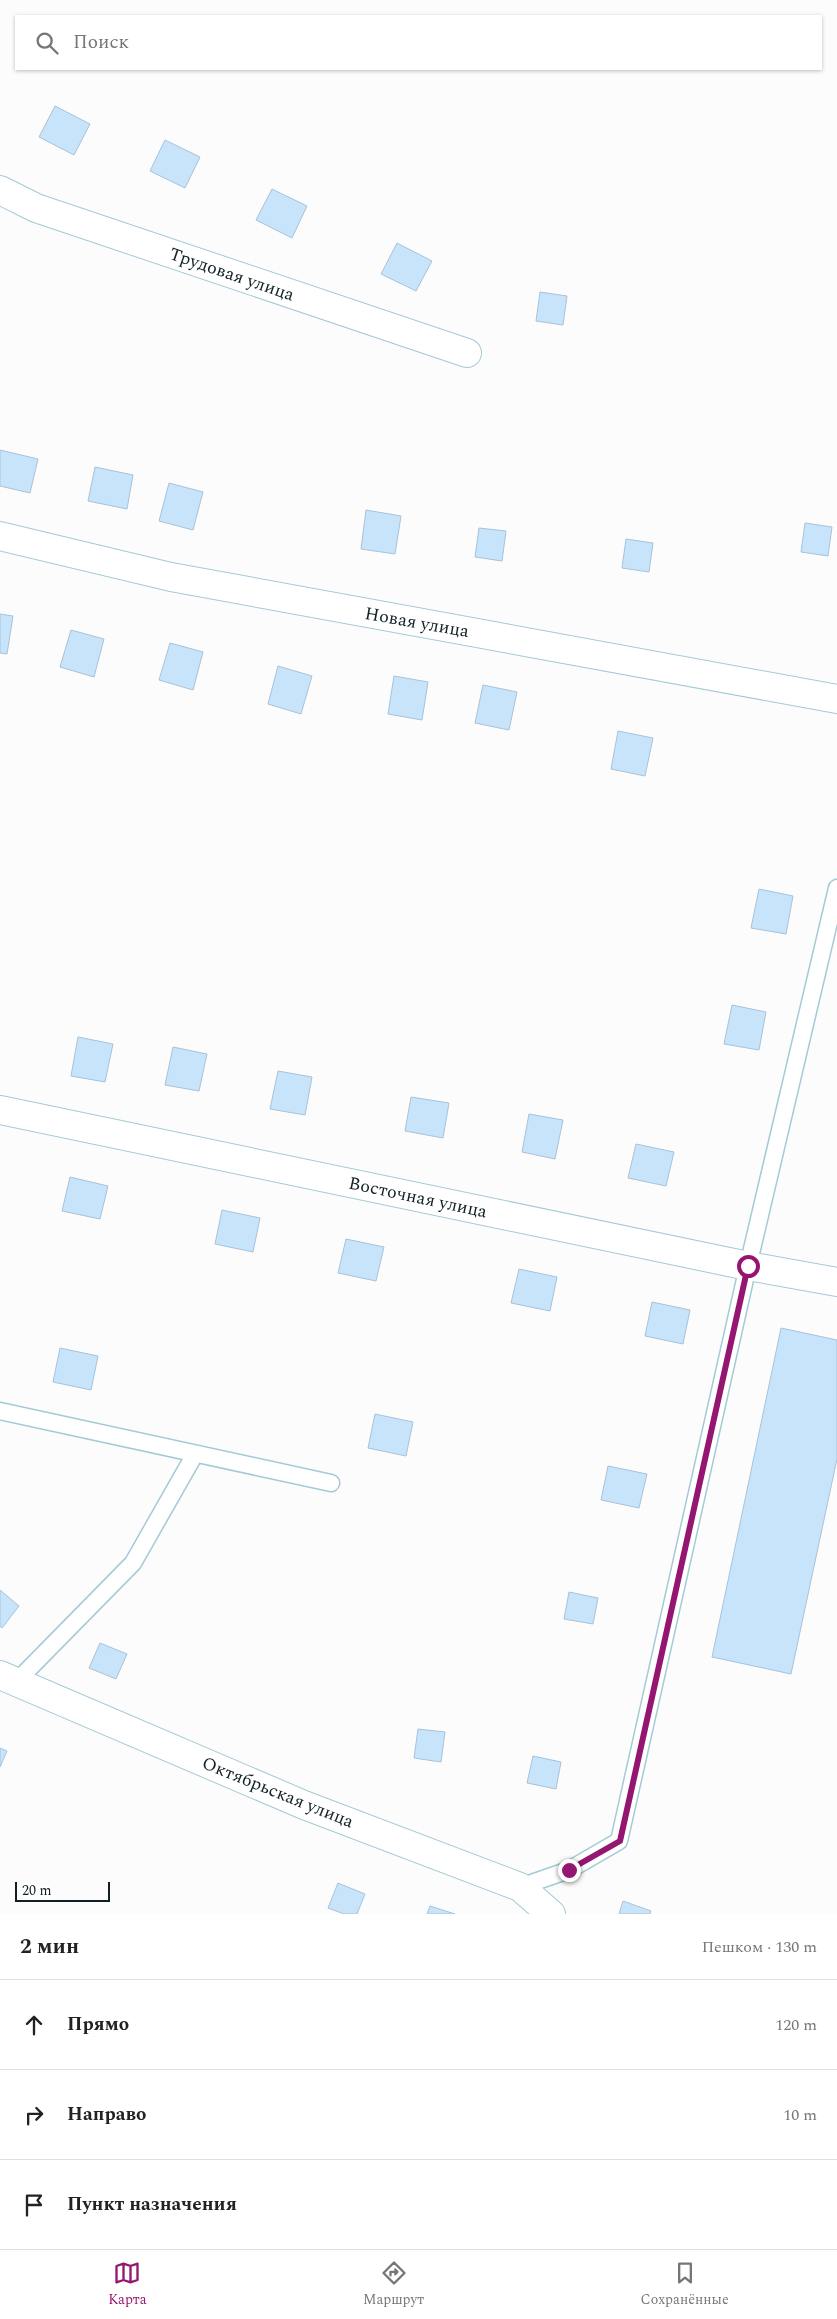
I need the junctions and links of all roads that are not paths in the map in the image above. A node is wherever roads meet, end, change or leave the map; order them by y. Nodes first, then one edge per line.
1 (0, 190) edge
2 (467, 353) dead end
3 (0, 536) edge
4 (837, 699) edge
5 (837, 888) edge
6 (0, 1110) edge
7 (748, 1266) junction
8 (837, 1282) edge
9 (0, 1411) edge
10 (195, 1454) junction
11 (331, 1483) dead end
12 (8, 1678) edge
13 (520, 1887) junction
14 (551, 1914) edge

1 - 2 street, Трудовая улица
3 - 4 street, Новая улица
5 - 7 lane
6 - 7 street, Восточная улица
7 - 8 street, Восточная улица
7 - 13 lane
9 - 10 lane
10 - 11 lane
10 - 12 lane
12 - 13 street, Октябрьская улица
13 - 14 street, Октябрьская улица

